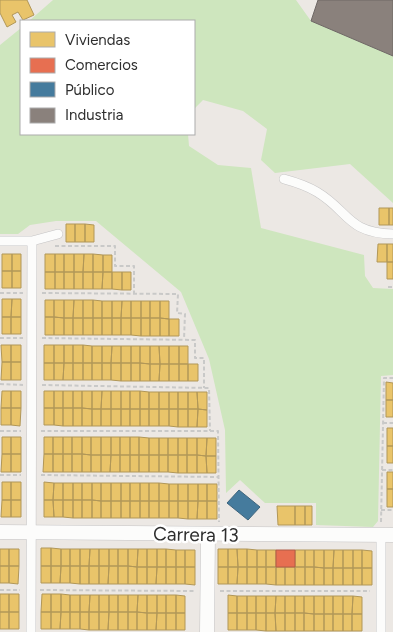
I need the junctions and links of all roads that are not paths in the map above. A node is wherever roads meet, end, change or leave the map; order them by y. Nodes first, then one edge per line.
1 (284, 179) dead end
2 (58, 234) dead end
3 (393, 234) edge
4 (0, 241) edge
5 (32, 244) junction
6 (0, 532) edge
7 (31, 532) junction
8 (214, 534) junction
9 (387, 535) edge
10 (31, 632) edge
11 (207, 632) edge
12 (381, 632) edge

1 - 3 street
2 - 5 street
4 - 5 street
5 - 7 street
6 - 7 street, Carrera 13
7 - 8 street, Carrera 13
7 - 10 street
8 - 9 street, Carrera 13
8 - 11 street
9 - 12 street

